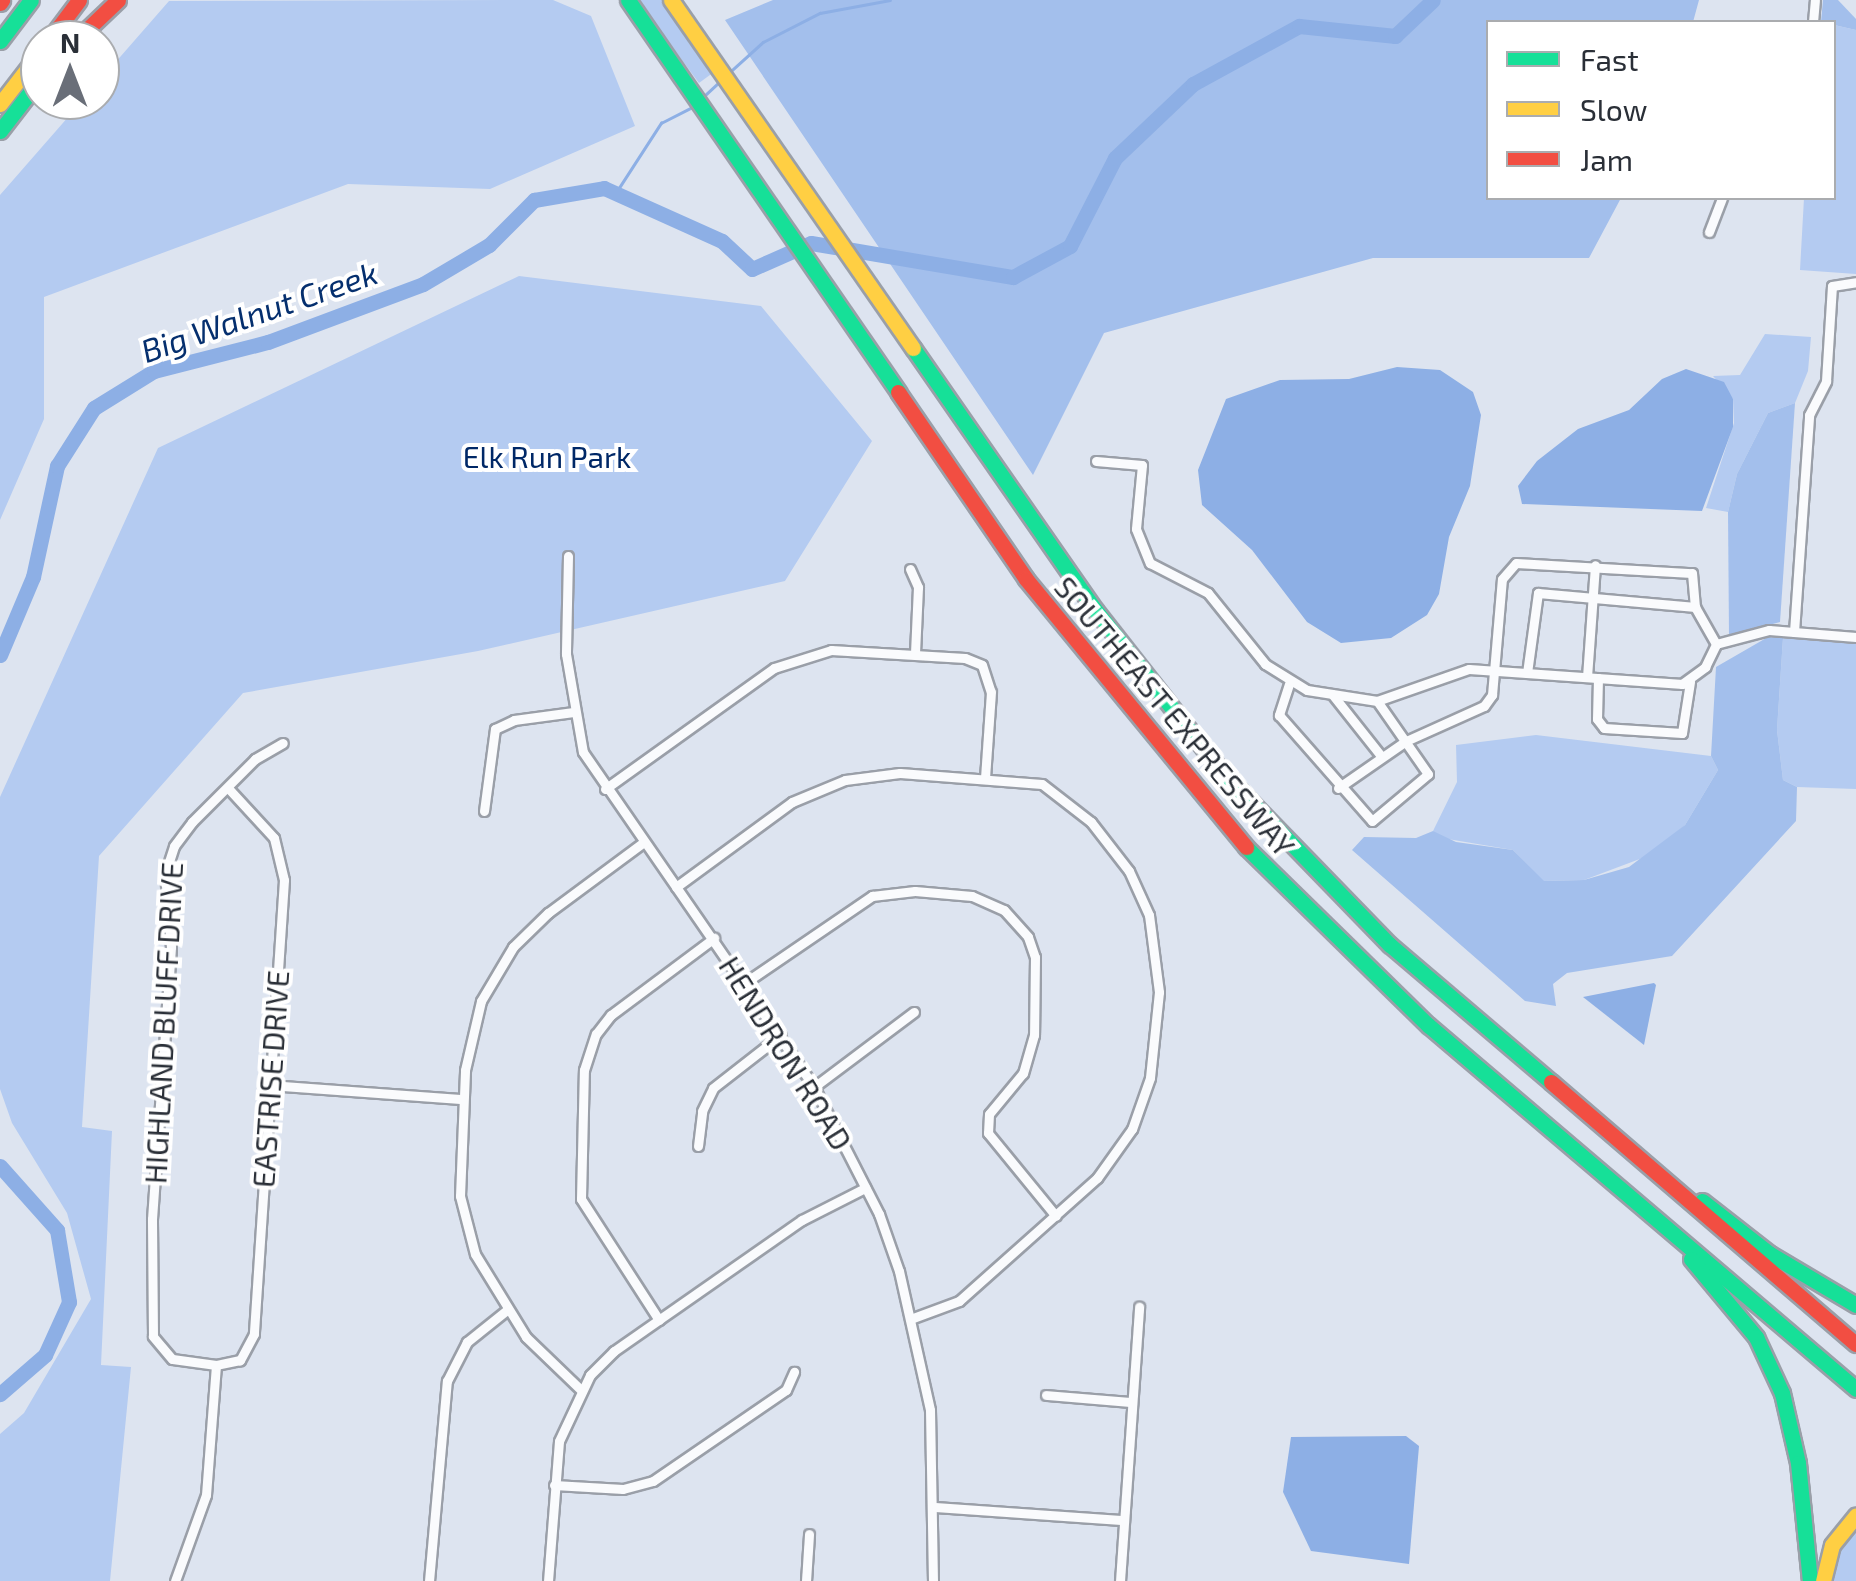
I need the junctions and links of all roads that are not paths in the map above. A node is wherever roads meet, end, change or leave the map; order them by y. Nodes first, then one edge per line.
1 (32, 0) edge
2 (118, 0) edge
3 (672, 0) edge
4 (629, 2) edge
5 (96, 20) edge
6 (0, 42) edge
7 (20, 78) edge
8 (0, 104) edge
9 (20, 105) edge
10 (0, 130) edge
11 (1721, 200) edge
12 (1709, 232) dead end
13 (1856, 282) edge
14 (1096, 461) dead end
15 (568, 556) dead end
16 (1595, 565) junction
17 (910, 569) dead end
18 (1592, 597) junction
19 (1695, 607) junction
20 (1794, 632) junction
21 (1856, 637) edge
22 (1716, 644) junction
23 (915, 654) junction
24 (1497, 671) junction
25 (1527, 673) junction
26 (1592, 677) junction
27 (1690, 682) junction
28 (1290, 684) junction
29 (1332, 694) junction
30 (1377, 701) junction
31 (573, 712) junction
32 (1406, 741) junction
33 (283, 743) dead end
34 (1382, 757) junction
35 (985, 777) junction
36 (228, 788) junction
37 (1338, 788) junction
38 (605, 790) junction
39 (484, 811) dead end
40 (644, 842) junction
41 (676, 887) junction
42 (714, 938) junction
43 (746, 982) junction
44 (914, 1012) dead end
45 (781, 1035) junction
46 (270, 1085) junction
47 (814, 1086) junction
48 (462, 1099) junction
49 (698, 1146) dead end
50 (1640, 1160) junction
51 (865, 1188) junction
52 (1056, 1216) junction
53 (1655, 1219) junction
54 (1856, 1305) edge
55 (1139, 1306) dead end
56 (507, 1310) junction
57 (913, 1318) junction
58 (658, 1320) junction
59 (1856, 1344) edge
60 (216, 1365) junction
61 (794, 1372) dead end
62 (580, 1389) junction
63 (1856, 1389) edge
64 (1046, 1395) dead end
65 (1132, 1402) junction
66 (554, 1485) junction
67 (936, 1506) junction
68 (1856, 1515) edge
69 (1124, 1520) junction
70 (810, 1534) dead end
71 (175, 1581) edge
72 (429, 1581) edge
73 (548, 1581) edge
74 (806, 1581) edge
75 (933, 1581) edge
76 (1120, 1581) edge
77 (1810, 1581) edge
78 (1822, 1581) edge

1 - 6 highway
2 - 5 highway
3 - 50 highway, SOUTHEAST EXPRESSWAY
4 - 53 highway, SOUTHEAST EXPRESSWAY
7 - 8 highway
9 - 10 highway
11 - 12 street
13 - 20 street
14 - 28 street
15 - 31 street, HENDRON ROAD
16 - 18 street
16 - 19 street
16 - 24 street
17 - 23 street
18 - 19 street
18 - 25 street
18 - 26 street
19 - 22 street
20 - 21 street
20 - 22 street
22 - 27 street
23 - 35 street
23 - 38 street
24 - 25 street
24 - 30 street
24 - 32 street
25 - 26 street
26 - 27 street
26 - 27 street
28 - 29 street
28 - 37 street
29 - 30 street
29 - 34 street
30 - 32 street
31 - 38 street, HENDRON ROAD
31 - 39 street
32 - 34 street
32 - 37 street
33 - 36 street, HIGHLAND BLUFF DRIVE
34 - 37 street
35 - 41 street
35 - 52 street
36 - 46 street, EASTRISE DRIVE
36 - 60 street, HIGHLAND BLUFF DRIVE
38 - 40 street, HENDRON ROAD
40 - 41 street, HENDRON ROAD
40 - 48 street
41 - 42 street, HENDRON ROAD
42 - 43 street, HENDRON ROAD
42 - 58 street
43 - 45 street, HENDRON ROAD
43 - 52 street
44 - 47 street
45 - 47 street, HENDRON ROAD
45 - 49 street
46 - 48 street
46 - 60 street, EASTRISE DRIVE
47 - 51 street, HENDRON ROAD
48 - 56 street
50 - 54 highway
50 - 59 highway, SOUTHEAST EXPRESSWAY
51 - 57 street, HENDRON ROAD
51 - 58 street
52 - 57 street
53 - 63 highway, SOUTHEAST EXPRESSWAY
53 - 77 highway
55 - 65 street
56 - 62 street
56 - 72 street
57 - 67 street, HENDRON ROAD
58 - 62 street
60 - 71 street
61 - 66 street
62 - 66 street
64 - 65 street
65 - 69 street
66 - 73 street
67 - 69 street
67 - 75 street, HENDRON ROAD
68 - 78 highway
69 - 76 street
70 - 74 street

